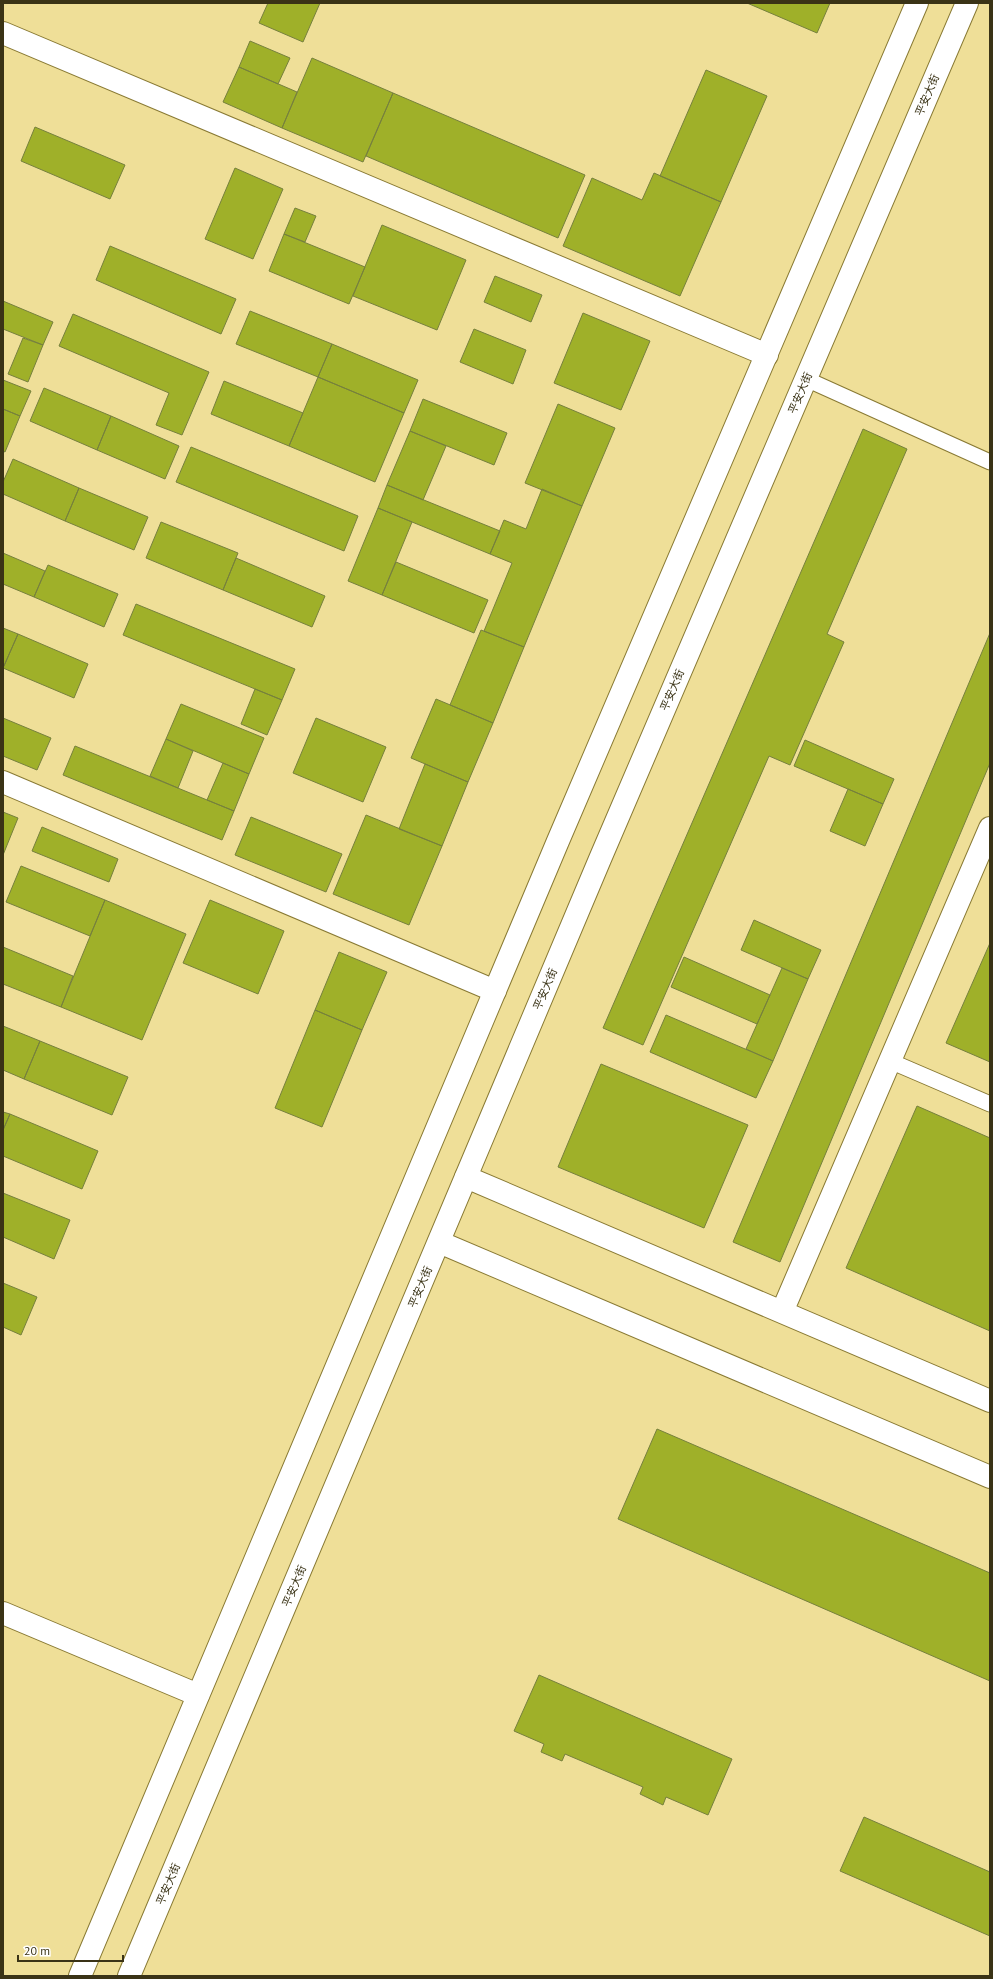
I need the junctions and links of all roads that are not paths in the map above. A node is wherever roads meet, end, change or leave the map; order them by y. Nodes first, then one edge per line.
1 (917, 3) edge
2 (967, 3) edge
3 (3, 33) edge
4 (767, 355) junction
5 (806, 379) junction
6 (990, 462) edge
7 (3, 782) edge
8 (990, 828) edge
9 (495, 991) junction
10 (890, 1061) junction
11 (990, 1104) edge
12 (466, 1177) junction
13 (439, 1242) junction
14 (782, 1312) junction
15 (990, 1401) edge
16 (990, 1477) edge
17 (3, 1613) edge
18 (198, 1695) junction
19 (80, 1976) edge
20 (129, 1976) edge

1 - 4 main road
2 - 5 main road, 平安大街
3 - 4 main road
4 - 9 main road
5 - 6 lane
5 - 12 main road, 平安大街
7 - 9 main road
8 - 10 main road
9 - 18 main road
10 - 11 lane
10 - 14 main road
12 - 13 main road, 平安大街
12 - 14 main road
13 - 16 main road
13 - 20 main road, 平安大街
14 - 15 main road
17 - 18 main road
18 - 19 main road

